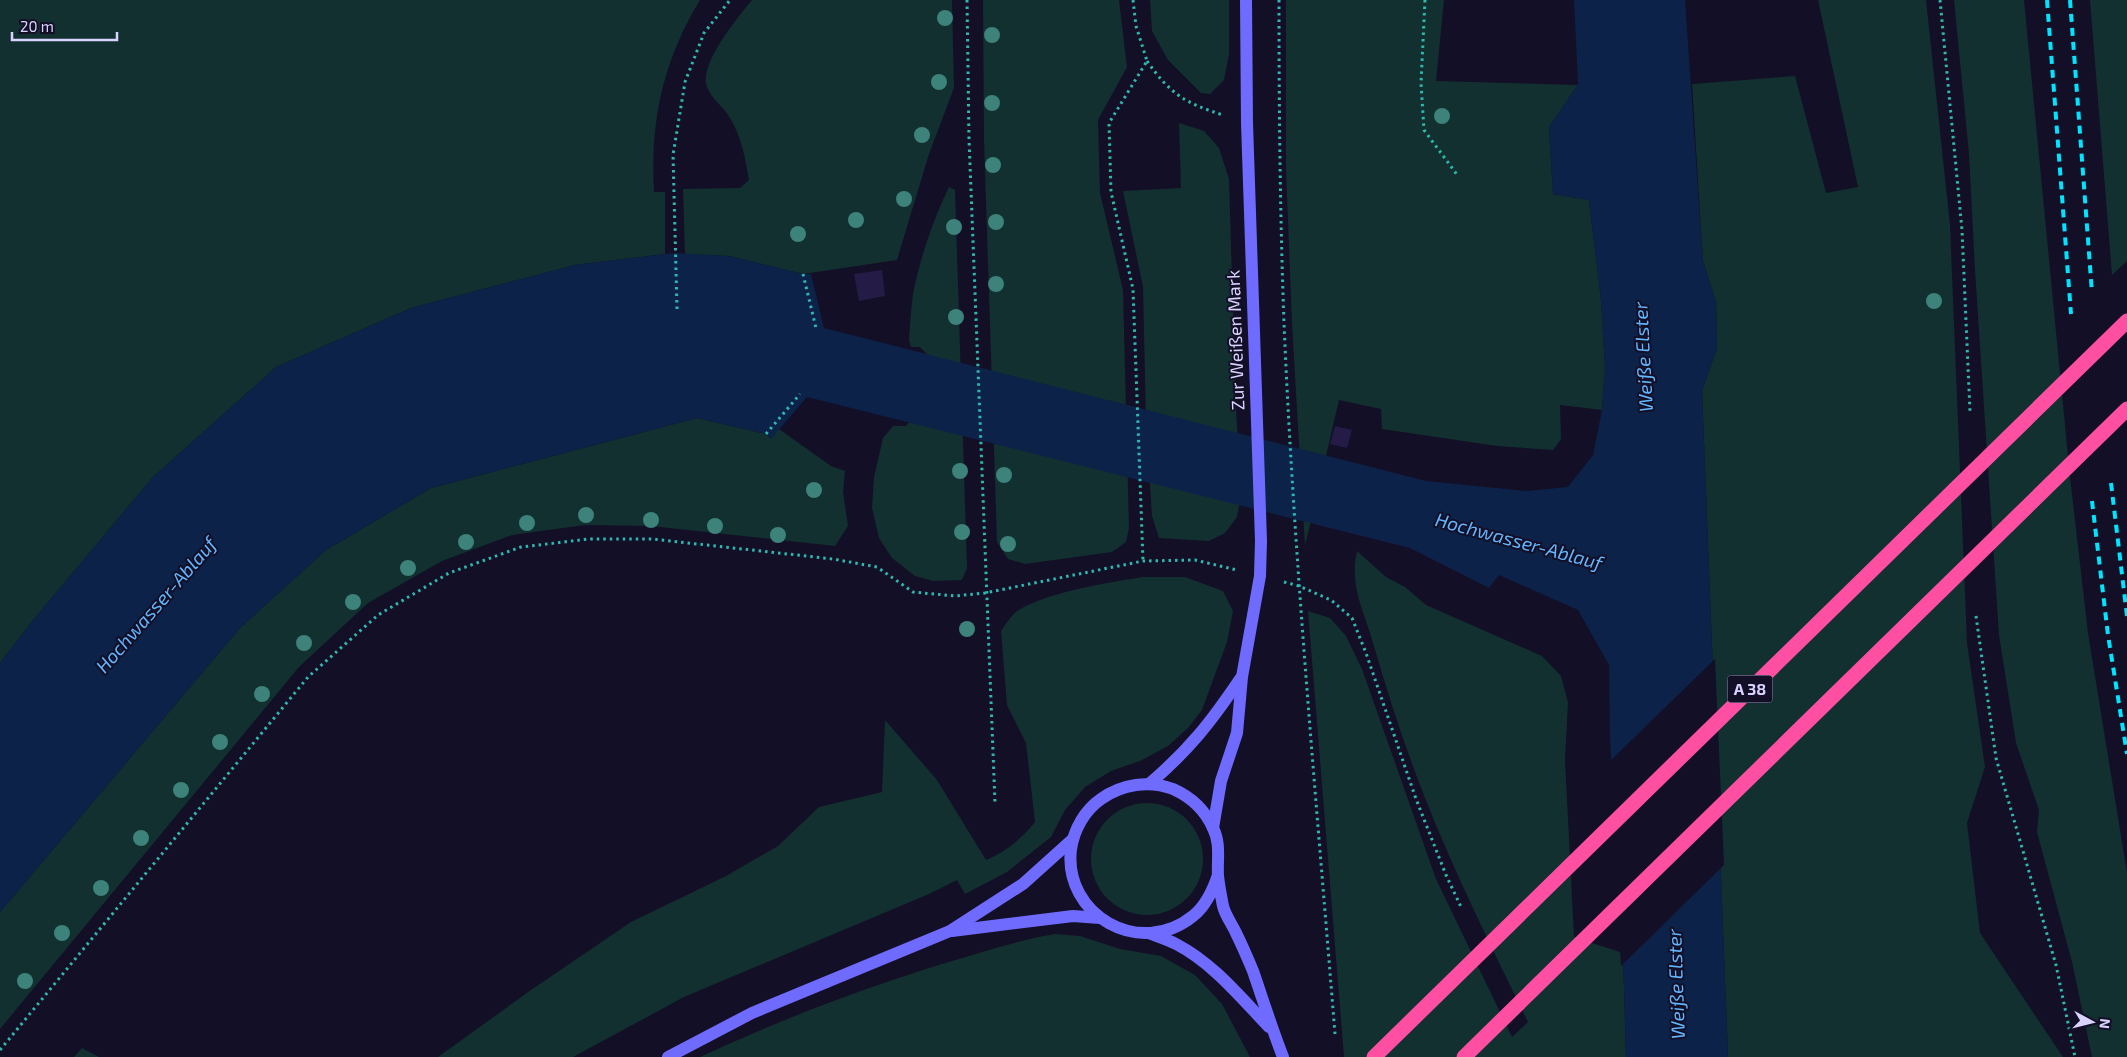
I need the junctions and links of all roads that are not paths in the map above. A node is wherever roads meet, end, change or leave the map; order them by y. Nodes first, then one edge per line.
1 (1246, 0) edge
2 (2127, 321) edge
3 (2127, 409) edge
4 (1242, 677) junction
5 (1149, 784) junction
6 (1213, 828) junction
7 (1073, 839) junction
8 (1218, 875) junction
9 (1100, 918) junction
10 (950, 931) junction
11 (1148, 933) junction
12 (1273, 1031) junction
13 (668, 1057) edge
14 (1283, 1057) edge
15 (1374, 1057) edge
16 (1464, 1057) edge

1 - 4 main road, Zur Weißen Mark
2 - 15 highway, A 38, bridge
3 - 16 highway, bridge
4 - 5 main road, Zur Weißen Mark
4 - 6 main road, Zur Weißen Mark
5 - 6 main road, Zur Weißen Mark
5 - 7 main road, Zur Weißen Mark
6 - 8 main road, Zur Weißen Mark
7 - 9 main road, Zur Weißen Mark
7 - 10 main road
8 - 11 main road, Zur Weißen Mark
8 - 12 main road, Zur Weißen Mark
9 - 10 main road
9 - 11 main road, Zur Weißen Mark
10 - 13 main road
11 - 12 main road, Zur Weißen Mark
12 - 14 main road, Zur Weißen Mark

